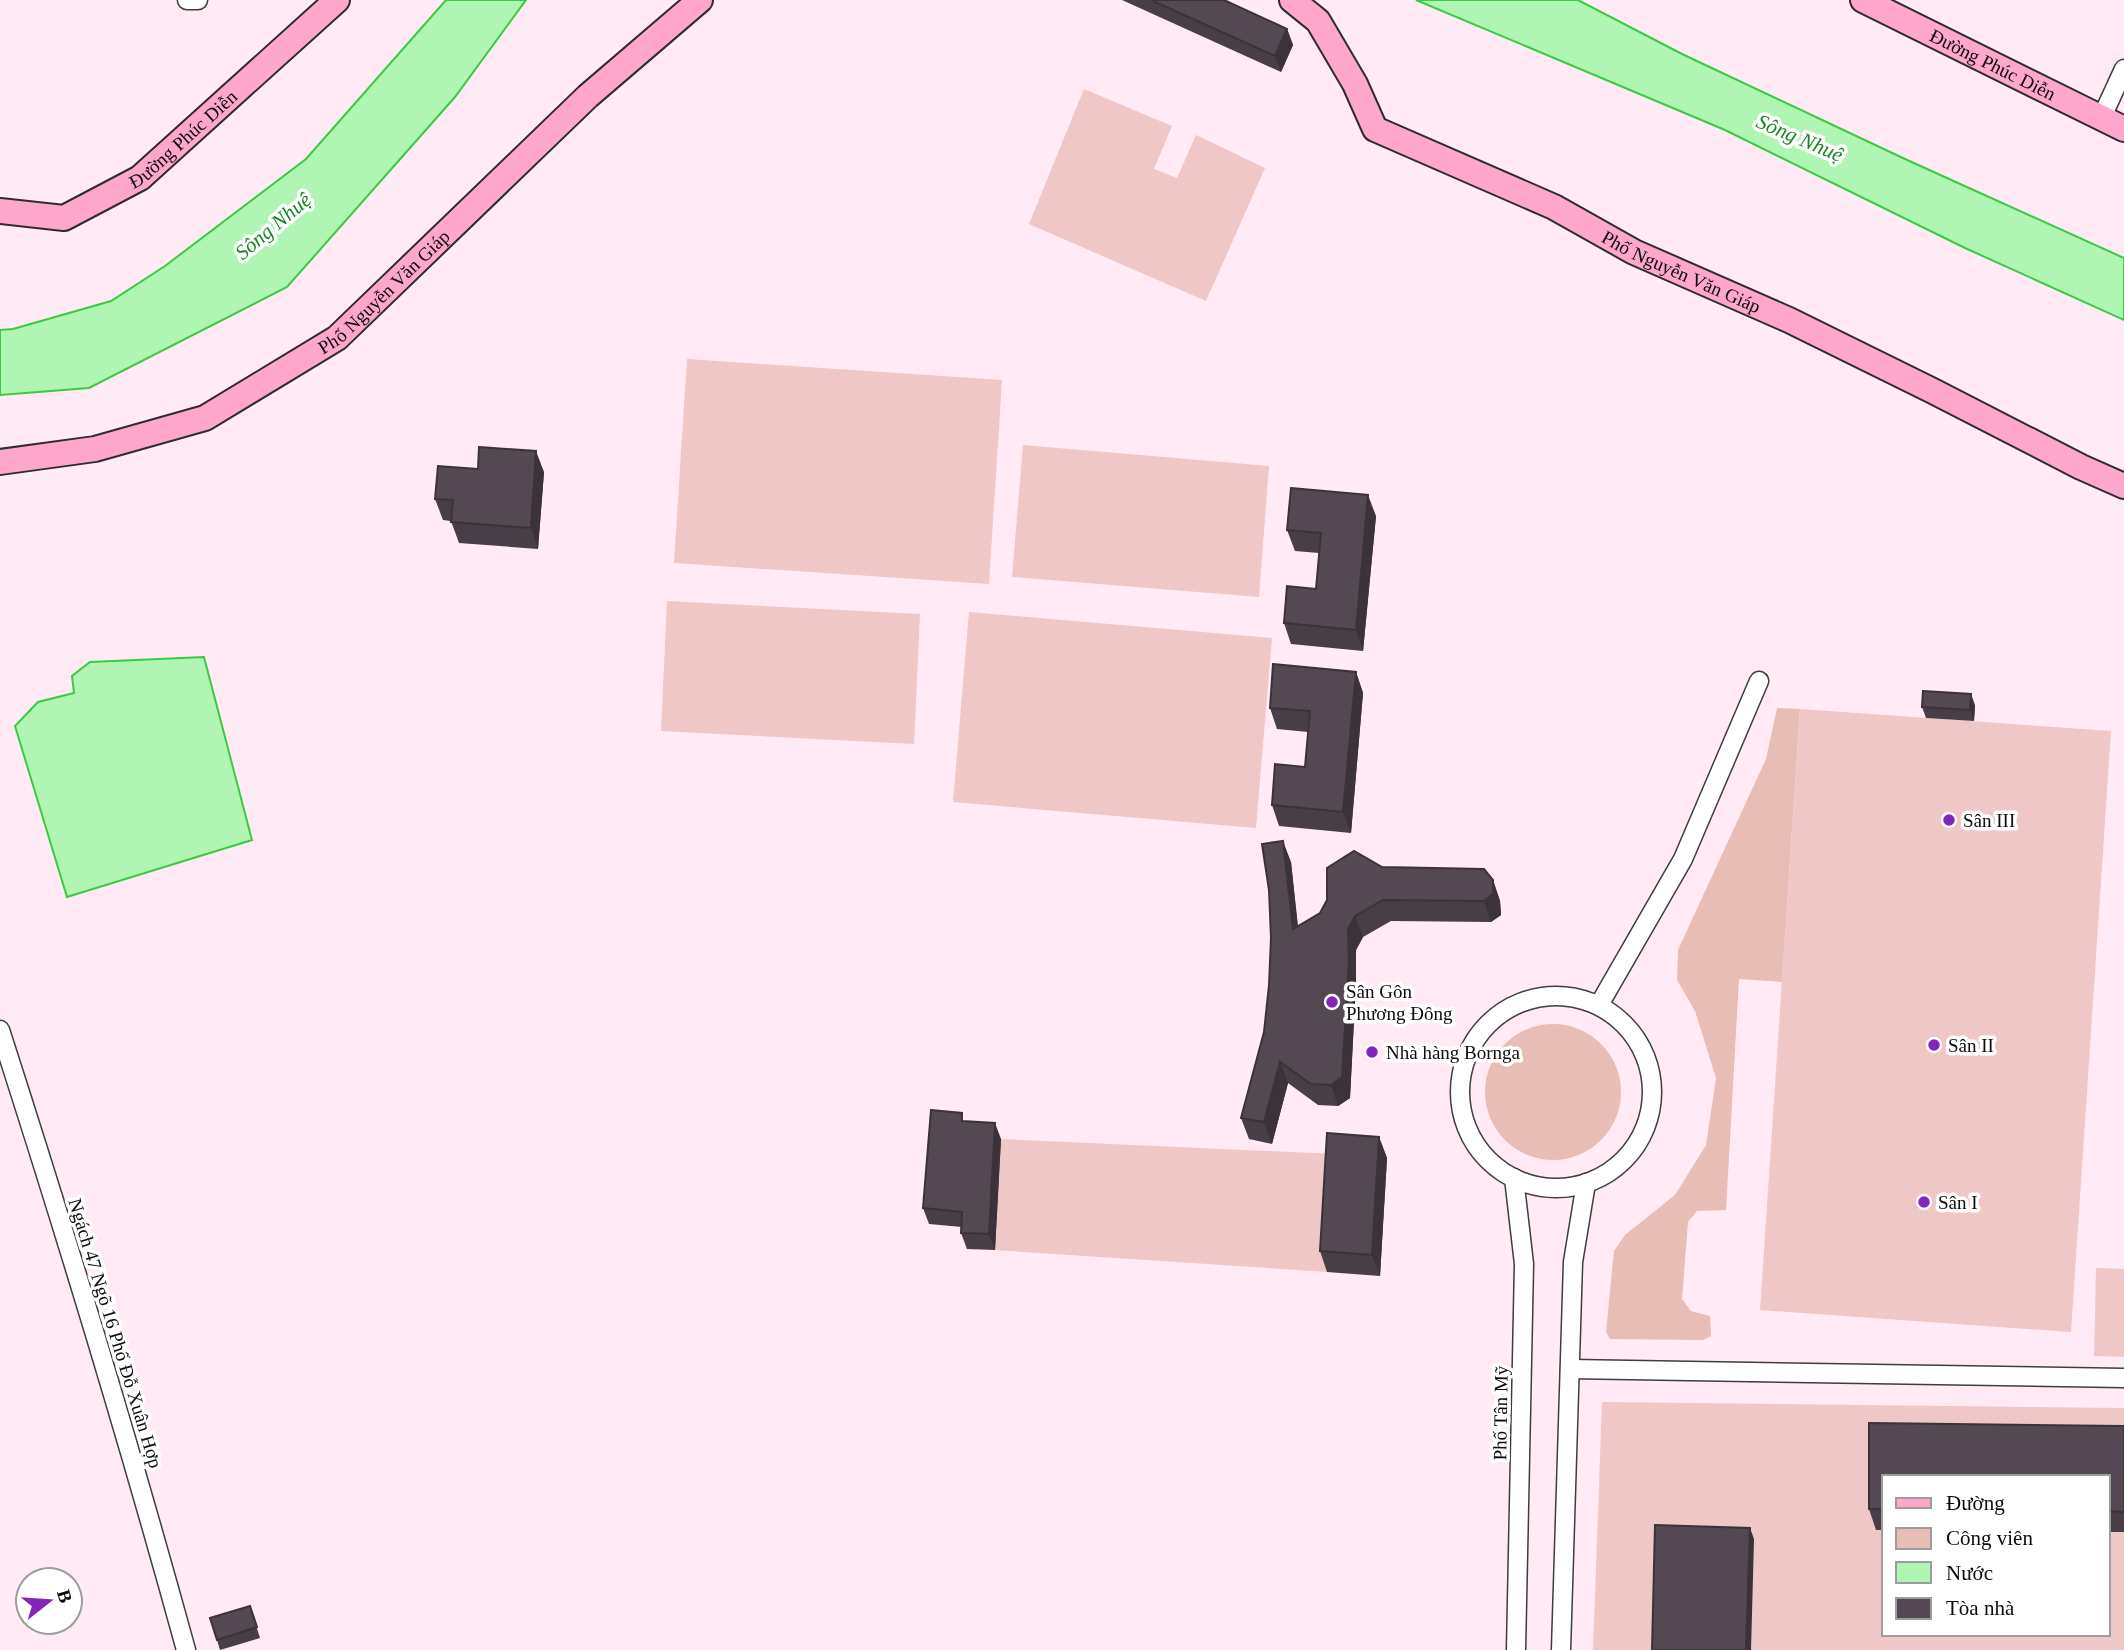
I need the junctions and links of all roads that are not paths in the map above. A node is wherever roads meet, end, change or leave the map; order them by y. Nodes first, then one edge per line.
1 (187, 0) edge
2 (198, 0) edge
3 (337, 0) edge
4 (700, 0) edge
5 (1292, 0) edge
6 (1863, 0) edge
7 (2124, 69) edge
8 (2101, 119) junction
9 (2124, 129) edge
10 (0, 211) edge
11 (0, 462) edge
12 (2124, 485) edge
13 (1759, 681) dead end
14 (1599, 1004) junction
15 (0, 1030) edge
16 (1514, 1178) junction
17 (1586, 1184) junction
18 (1570, 1369) junction
19 (2124, 1378) edge
20 (186, 1650) edge
21 (1516, 1650) edge
22 (1561, 1650) edge

1 - 2 street
3 - 10 street, Đường Phúc Diễn
4 - 11 street, Phố Nguyễn Văn Giáp
5 - 12 street, Phố Nguyễn Văn Giáp
6 - 8 street, Đường Phúc Diễn
7 - 8 street
8 - 9 street, Đường Phúc Diễn
13 - 14 street
14 - 16 street
14 - 17 street
15 - 20 street, Ngách 47 Ngõ 16 Phố Đỗ Xuân Hợp
16 - 17 street
16 - 21 street, Phố Tân Mỹ
17 - 18 street
18 - 19 street
18 - 22 street

